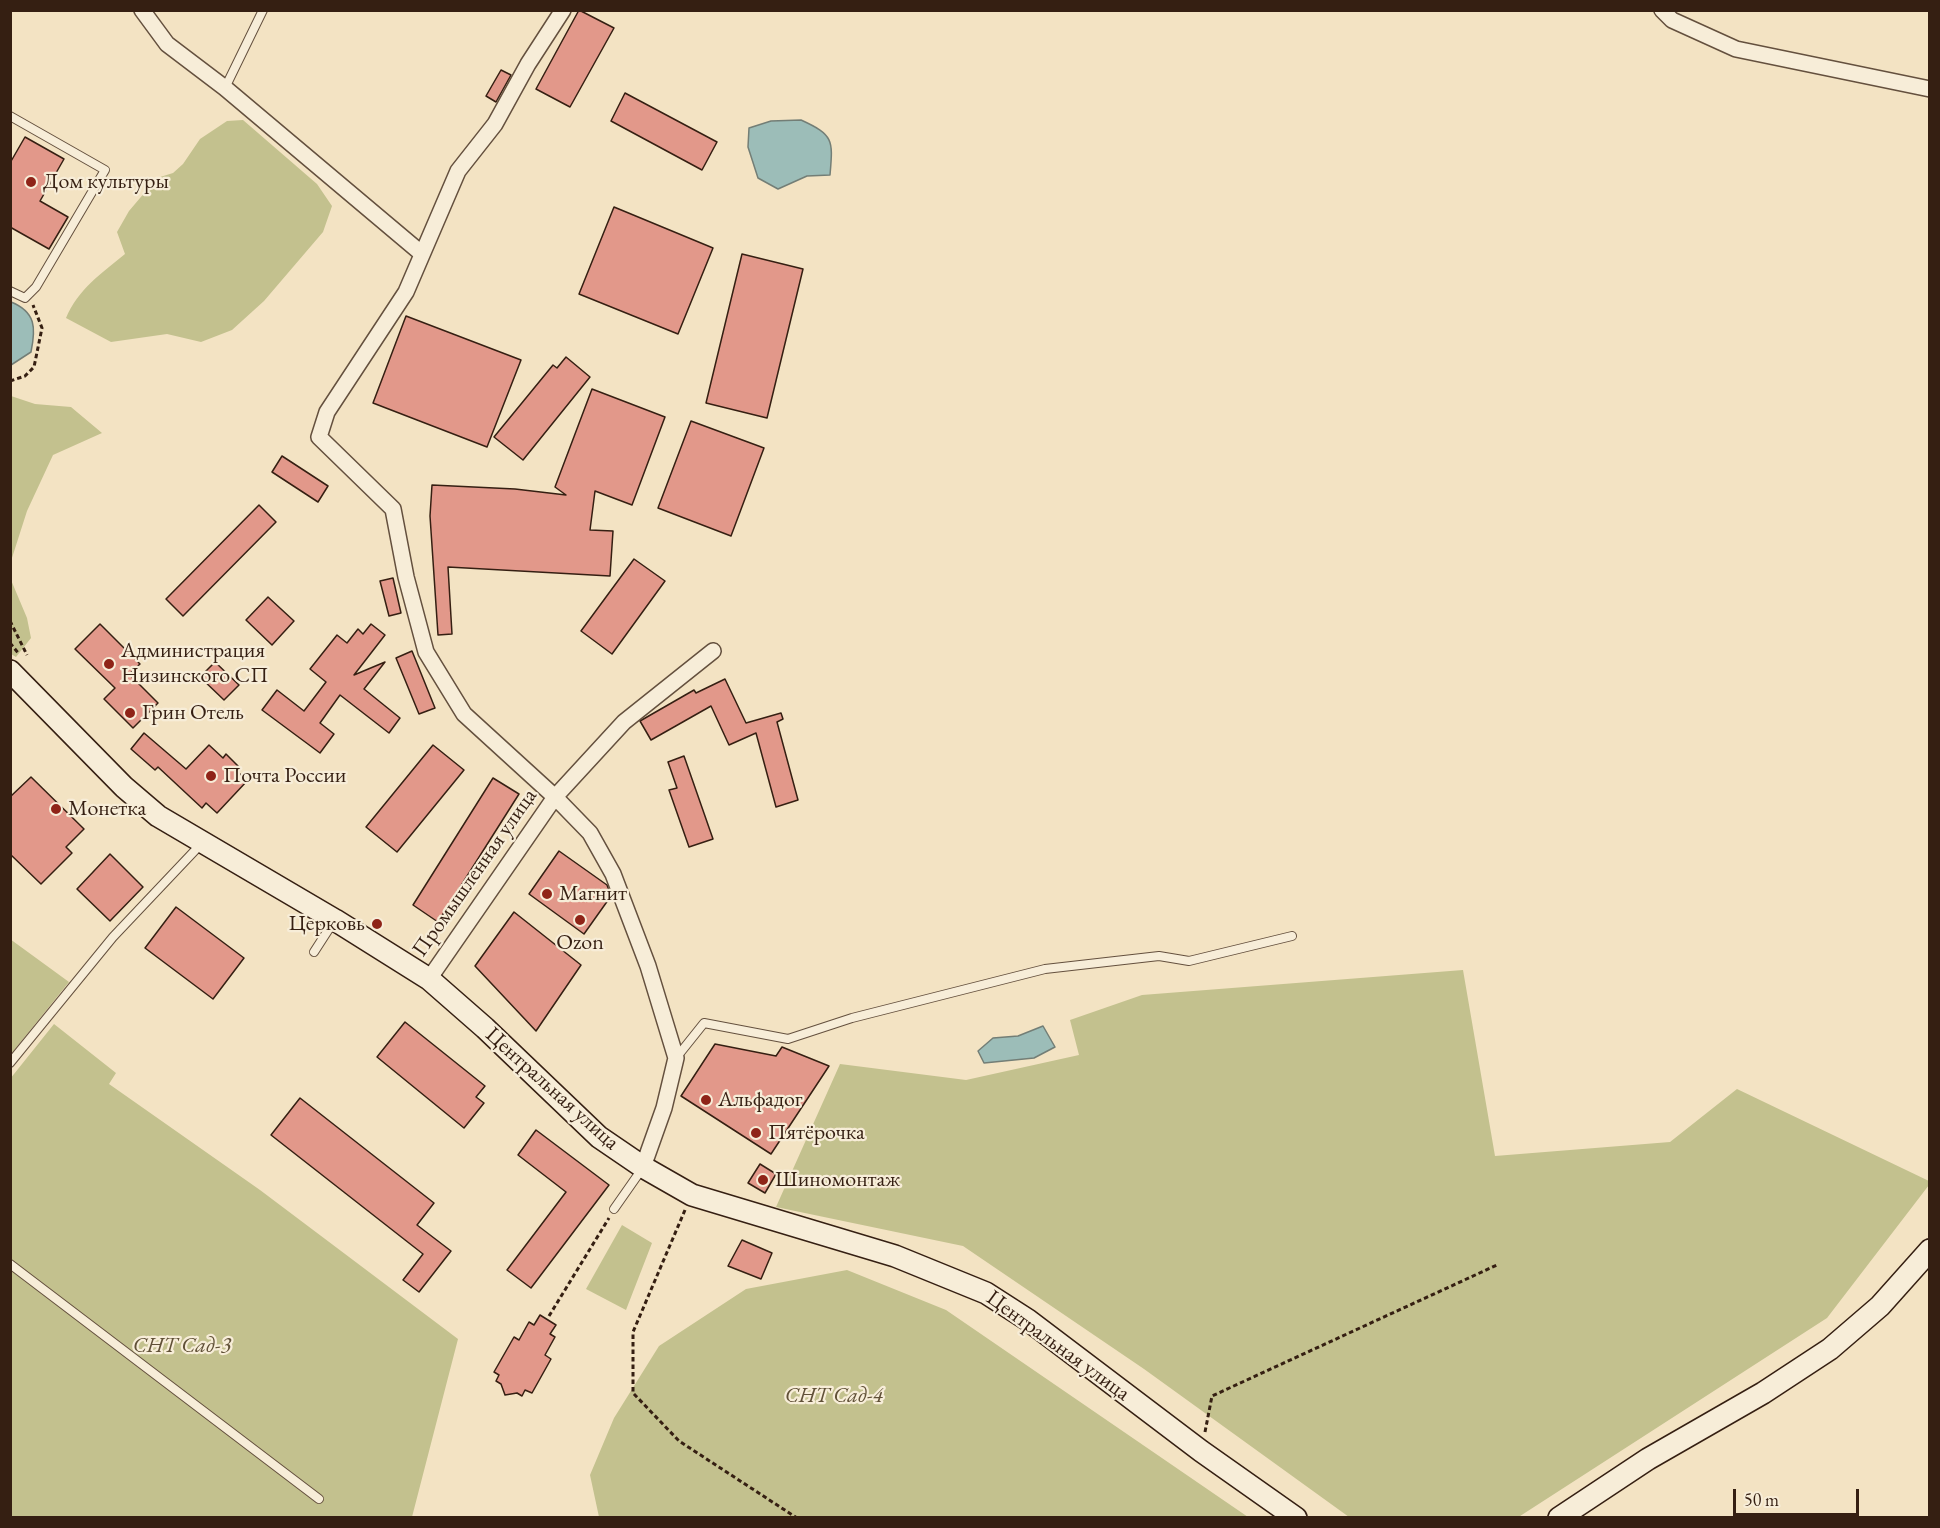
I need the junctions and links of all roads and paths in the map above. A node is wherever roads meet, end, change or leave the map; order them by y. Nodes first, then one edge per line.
1 (142, 10) edge
2 (263, 10) edge
3 (563, 10) edge
4 (1662, 10) edge
5 (225, 88) junction
6 (1929, 89) edge
7 (10, 116) edge
8 (421, 253) junction
9 (10, 291) edge
10 (25, 298) junction
11 (10, 381) edge
12 (10, 621) edge
13 (10, 643) edge
14 (713, 651) dead end
15 (27, 655) dead end
16 (17, 665) edge
17 (557, 795) junction
18 (202, 843) junction
19 (335, 920) junction
20 (1292, 936) dead end
21 (314, 952) dead end
22 (429, 980) junction
23 (676, 1058) junction
24 (10, 1063) edge
25 (643, 1167) junction
26 (692, 1195) junction
27 (613, 1211) joint
28 (1929, 1250) edge
29 (10, 1264) edge
30 (1497, 1264) dead end
31 (549, 1316) dead end
32 (1201, 1451) junction
33 (319, 1499) dead end
34 (797, 1518) edge
35 (1296, 1518) edge
36 (1559, 1518) edge

1 - 5 street
2 - 5 lane
3 - 8 street
4 - 6 street
5 - 8 street
7 - 10 lane
8 - 17 street
9 - 10 lane
10 - 11 path
12 - 15 path
13 - 16 path
14 - 17 street, Промышленная улица
16 - 18 street, Центральная улица
17 - 22 street, Промышленная улица
17 - 23 street
18 - 19 street, Центральная улица
18 - 24 lane
19 - 21 lane
19 - 22 street, Центральная улица
20 - 23 lane
22 - 25 street, Центральная улица
23 - 25 street
25 - 26 street, Центральная улица
25 - 27 lane
26 - 32 street, Центральная улица
26 - 34 path
27 - 31 path
28 - 36 street
29 - 33 lane
30 - 32 path
32 - 35 street, Центральная улица

